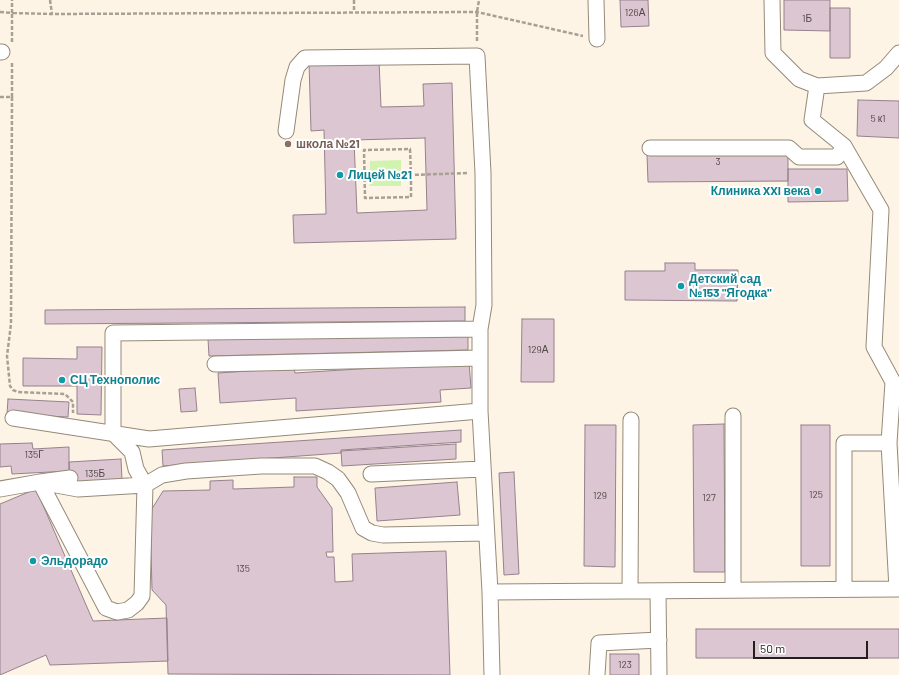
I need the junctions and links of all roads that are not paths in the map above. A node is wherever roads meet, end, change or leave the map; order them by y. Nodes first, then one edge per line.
1 (596, 0) edge
2 (772, 0) edge
3 (597, 39) road end
4 (899, 53) edge
5 (817, 86) junction
6 (286, 131) dead end
7 (844, 146) junction
8 (650, 148) dead end
9 (480, 329) junction
10 (480, 358) junction
11 (215, 364) dead end
12 (480, 411) junction
13 (733, 416) dead end
14 (13, 418) dead end
15 (631, 420) dead end
16 (113, 433) junction
17 (889, 443) junction
18 (483, 469) junction
19 (371, 474) dead end
20 (70, 478) dead end
21 (40, 482) junction
22 (145, 485) junction
23 (0, 489) edge
24 (486, 533) junction
25 (844, 589) junction
26 (898, 589) edge
27 (733, 590) junction
28 (630, 591) junction
29 (658, 591) junction
30 (490, 592) junction
31 (659, 640) junction
32 (492, 675) edge
33 (597, 675) edge
34 (659, 675) edge

1 - 3 lane
2 - 5 lane
4 - 5 lane
5 - 7 lane
6 - 9 lane
7 - 8 lane
7 - 17 lane
9 - 10 lane
9 - 16 lane
10 - 11 lane
10 - 12 lane
12 - 16 lane
12 - 18 lane
13 - 27 lane
14 - 16 lane
15 - 28 lane
16 - 22 lane
17 - 25 lane
17 - 26 lane
18 - 19 lane
18 - 24 lane
20 - 21 lane
21 - 22 lane
21 - 22 lane
21 - 23 lane
22 - 24 lane
24 - 30 lane
25 - 26 lane
25 - 27 lane
27 - 29 lane
28 - 29 lane
28 - 30 lane
29 - 31 lane
30 - 32 lane
31 - 33 lane
31 - 34 lane

